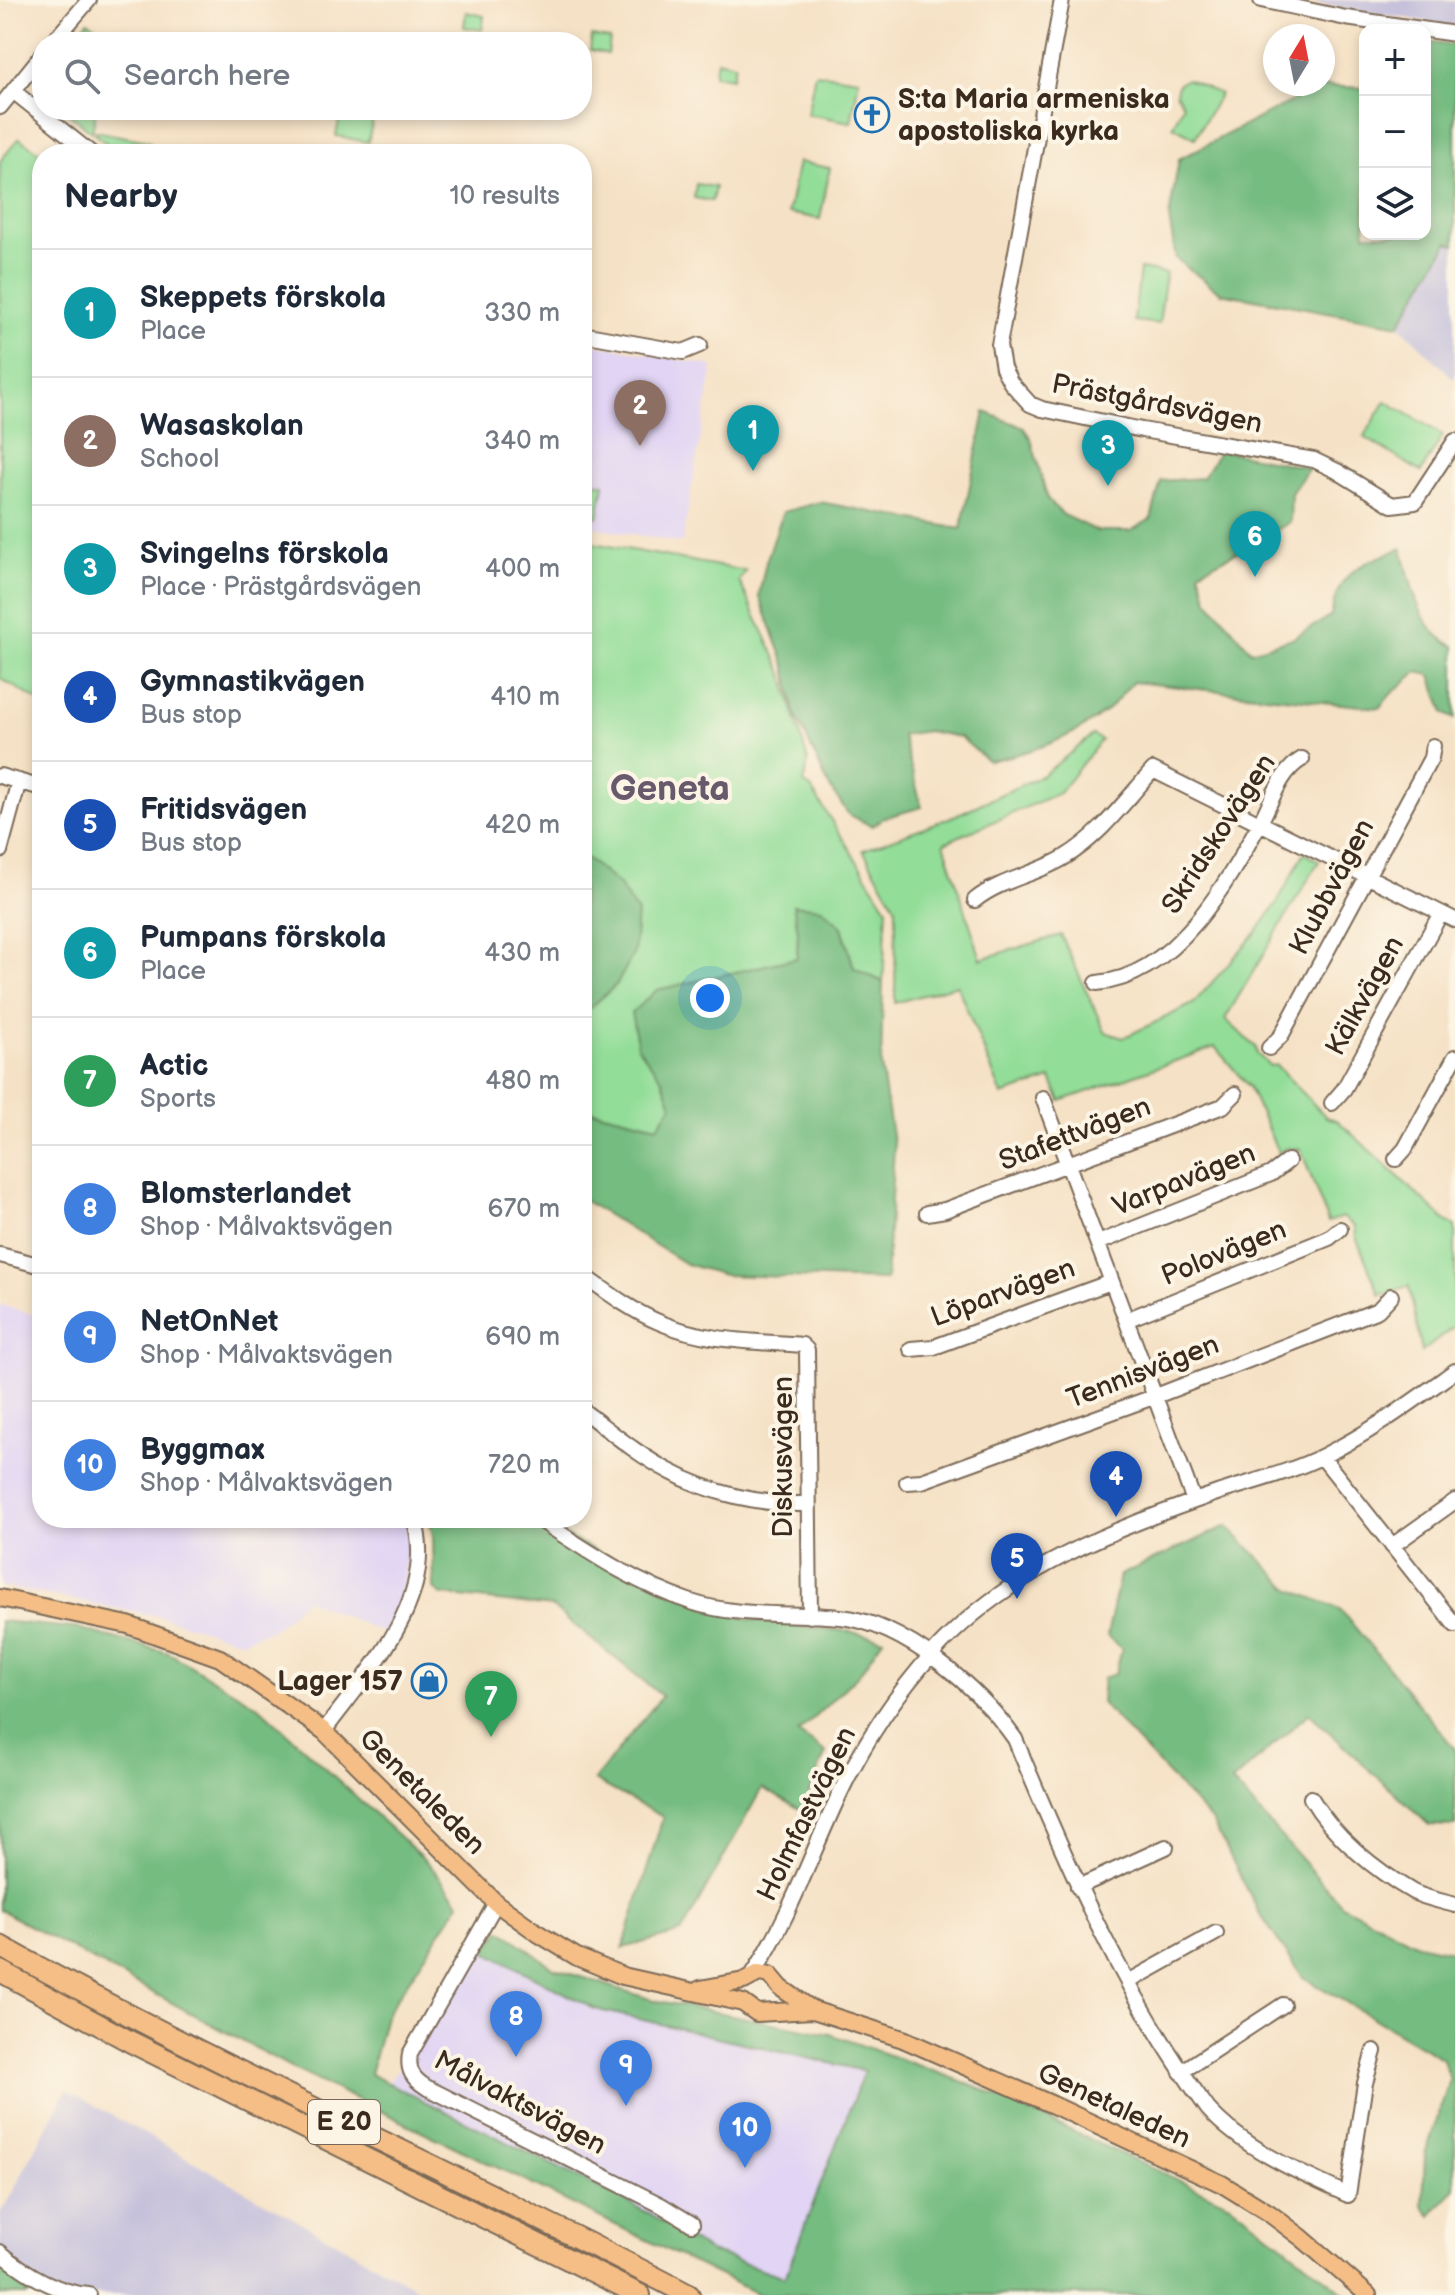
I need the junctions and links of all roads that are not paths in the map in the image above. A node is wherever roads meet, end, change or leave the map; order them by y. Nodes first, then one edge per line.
1 (89, 0) edge
2 (1062, 0) edge
3 (1261, 0) edge
4 (62, 32) edge
5 (1455, 34) edge
6 (32, 67) edge
7 (13, 91) junction
8 (32, 106) edge
9 (0, 107) edge
10 (49, 120) edge
11 (79, 144) edge
12 (592, 336) edge
13 (700, 345) dead end
14 (1455, 441) edge
15 (1433, 746) dead end
16 (1302, 759) dead end
17 (0, 776) edge
18 (19, 781) junction
19 (32, 785) edge
20 (1260, 822) junction
21 (0, 851) edge
22 (1368, 876) junction
23 (975, 900) dead end
24 (1448, 917) edge
25 (1097, 983) dead end
26 (1269, 1048) dead end
27 (1455, 1057) edge
28 (1235, 1094) dead end
29 (1043, 1098) dead end
30 (1332, 1103) dead end
31 (1396, 1159) dead end
32 (1288, 1161) dead end
33 (1067, 1165) junction
34 (927, 1213) dead end
35 (1340, 1229) dead end
36 (1098, 1243) junction
37 (0, 1255) edge
38 (32, 1263) edge
39 (592, 1281) edge
40 (1111, 1282) junction
41 (1391, 1296) dead end
42 (1126, 1320) junction
43 (911, 1349) dead end
44 (1455, 1371) edge
45 (1156, 1396) junction
46 (592, 1417) edge
47 (1322, 1457) junction
48 (907, 1482) dead end
49 (1194, 1501) junction
50 (1455, 1501) edge
51 (808, 1504) junction
52 (417, 1528) edge
53 (553, 1528) edge
54 (1392, 1546) junction
55 (0, 1600) edge
56 (810, 1616) junction
57 (1455, 1625) edge
58 (931, 1655) junction
59 (324, 1731) junction
60 (1311, 1798) dead end
61 (1166, 1847) dead end
62 (1078, 1887) junction
63 (496, 1903) junction
64 (1455, 1905) edge
65 (1216, 1933) dead end
66 (774, 1942) junction
67 (0, 1946) edge
68 (0, 1971) edge
69 (748, 1977) junction
70 (1128, 1982) junction
71 (778, 1983) junction
72 (694, 1990) junction
73 (743, 2003) junction
74 (1283, 2005) dead end
75 (813, 2010) junction
76 (768, 2012) junction
77 (1374, 2051) dead end
78 (1181, 2072) junction
79 (692, 2224) dead end
80 (0, 2252) edge
81 (89, 2295) edge
82 (640, 2295) edge
83 (689, 2295) edge
84 (1368, 2295) edge

1 - 4 street
2 - 14 street, Prästgårdsvägen
3 - 5 street
6 - 7 street
7 - 8 street
7 - 9 street
10 - 11 street
12 - 13 street
15 - 22 street, Klubbvägen
16 - 20 street, Skridskovägen
17 - 18 street
18 - 19 street
18 - 21 street
20 - 22 street
20 - 23 street
20 - 25 street, Skridskovägen
22 - 24 street
22 - 26 street, Klubbvägen
24 - 30 street, Kälkvägen
27 - 31 street
28 - 33 street, Stafettvägen
29 - 33 street
32 - 36 street, Varpavägen
33 - 34 street, Stafettvägen
33 - 36 street
35 - 42 street, Polovägen
36 - 40 street
37 - 38 street
39 - 51 street, Diskusvägen
40 - 42 street
40 - 43 street, Löparvägen
41 - 45 street, Tennisvägen
42 - 45 street
44 - 47 street, Holmfastvägen
45 - 48 street, Tennisvägen
45 - 49 street
46 - 51 street
47 - 49 street, Holmfastvägen
47 - 54 street
49 - 58 street, Holmfastvägen
50 - 54 street
51 - 56 street, Diskusvägen
52 - 59 street
53 - 56 street
54 - 57 street
55 - 59 main road, Genetaleden
56 - 58 street
58 - 62 street
58 - 66 street, Holmfastvägen
59 - 63 main road, Genetaleden
60 - 64 street
61 - 62 street
62 - 70 street
63 - 72 main road, Genetaleden
63 - 79 street, Målvaktsvägen
65 - 70 street
66 - 69 street, Holmfastvägen
66 - 71 street, Holmfastvägen
67 - 83 highway, E 20
68 - 82 highway, E 20
69 - 71 main road, Genetaleden
69 - 72 main road, Genetaleden
69 - 73 main road
70 - 78 street
71 - 75 main road, Genetaleden
71 - 76 main road
72 - 73 main road, Genetaleden
73 - 76 main road, Genetaleden
74 - 78 street
75 - 76 main road, Genetaleden
75 - 84 main road, Genetaleden
77 - 78 street
80 - 81 street

